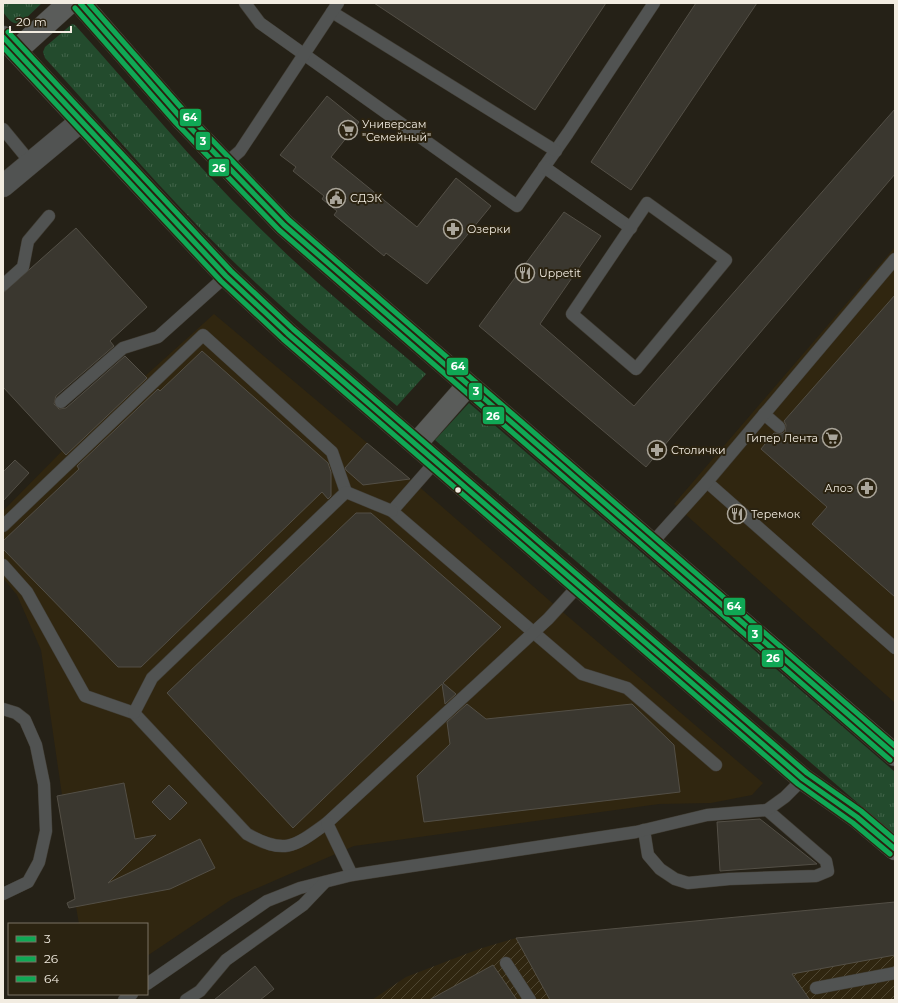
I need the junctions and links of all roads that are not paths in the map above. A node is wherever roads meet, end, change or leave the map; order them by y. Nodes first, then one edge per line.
1 (69, 3) edge
2 (80, 3) edge
3 (245, 3) edge
4 (654, 3) edge
5 (335, 8) edge
6 (9, 44) edge
7 (303, 55) junction
8 (81, 121) junction
9 (3, 128) edge
10 (556, 151) junction
11 (31, 163) junction
12 (224, 164) junction
13 (544, 167) junction
14 (3, 186) edge
15 (49, 216) dead end
16 (631, 228) junction
17 (895, 259) edge
18 (226, 276) junction
19 (3, 284) edge
20 (468, 385) junction
21 (61, 402) dead end
22 (764, 414) junction
23 (779, 427) dead end
24 (416, 444) junction
25 (436, 462) junction
26 (706, 482) junction
27 (346, 492) junction
28 (392, 511) junction
29 (3, 526) edge
30 (651, 544) junction
31 (3, 565) edge
32 (579, 585) junction
33 (532, 631) junction
34 (895, 648) edge
35 (3, 709) edge
36 (134, 713) junction
37 (895, 755) edge
38 (716, 765) dead end
39 (803, 779) junction
40 (767, 810) junction
41 (327, 823) junction
42 (644, 830) junction
43 (895, 849) edge
44 (352, 875) junction
45 (325, 882) junction
46 (3, 894) edge
47 (506, 963) dead end
48 (895, 973) edge
49 (148, 983) edge
50 (816, 988) dead end
51 (186, 1000) edge
52 (530, 1000) edge

1 - 6 main road
2 - 12 main road
3 - 7 lane
4 - 10 lane
5 - 7 lane
5 - 10 lane
6 - 8 main road
7 - 12 lane
7 - 13 lane
8 - 11 street
8 - 18 main road
9 - 11 lane
10 - 13 lane
11 - 14 street
12 - 20 main road
13 - 16 lane
15 - 19 lane
16 - 16 lane
17 - 22 lane
18 - 21 lane
18 - 24 main road
20 - 24 main road
20 - 30 main road
22 - 23 lane
22 - 26 lane
24 - 25 main road
25 - 28 lane
25 - 32 main road
26 - 30 lane
26 - 34 lane
27 - 28 lane
27 - 29 lane
27 - 36 lane
28 - 33 lane
30 - 37 main road
31 - 36 lane
32 - 33 lane
32 - 39 main road
33 - 38 lane
33 - 41 lane
35 - 46 lane
36 - 41 lane
39 - 40 lane
39 - 43 main road
40 - 42 lane
40 - 42 lane
41 - 44 lane
42 - 44 lane
44 - 45 lane
45 - 49 lane
45 - 51 lane
47 - 52 lane
48 - 50 lane

